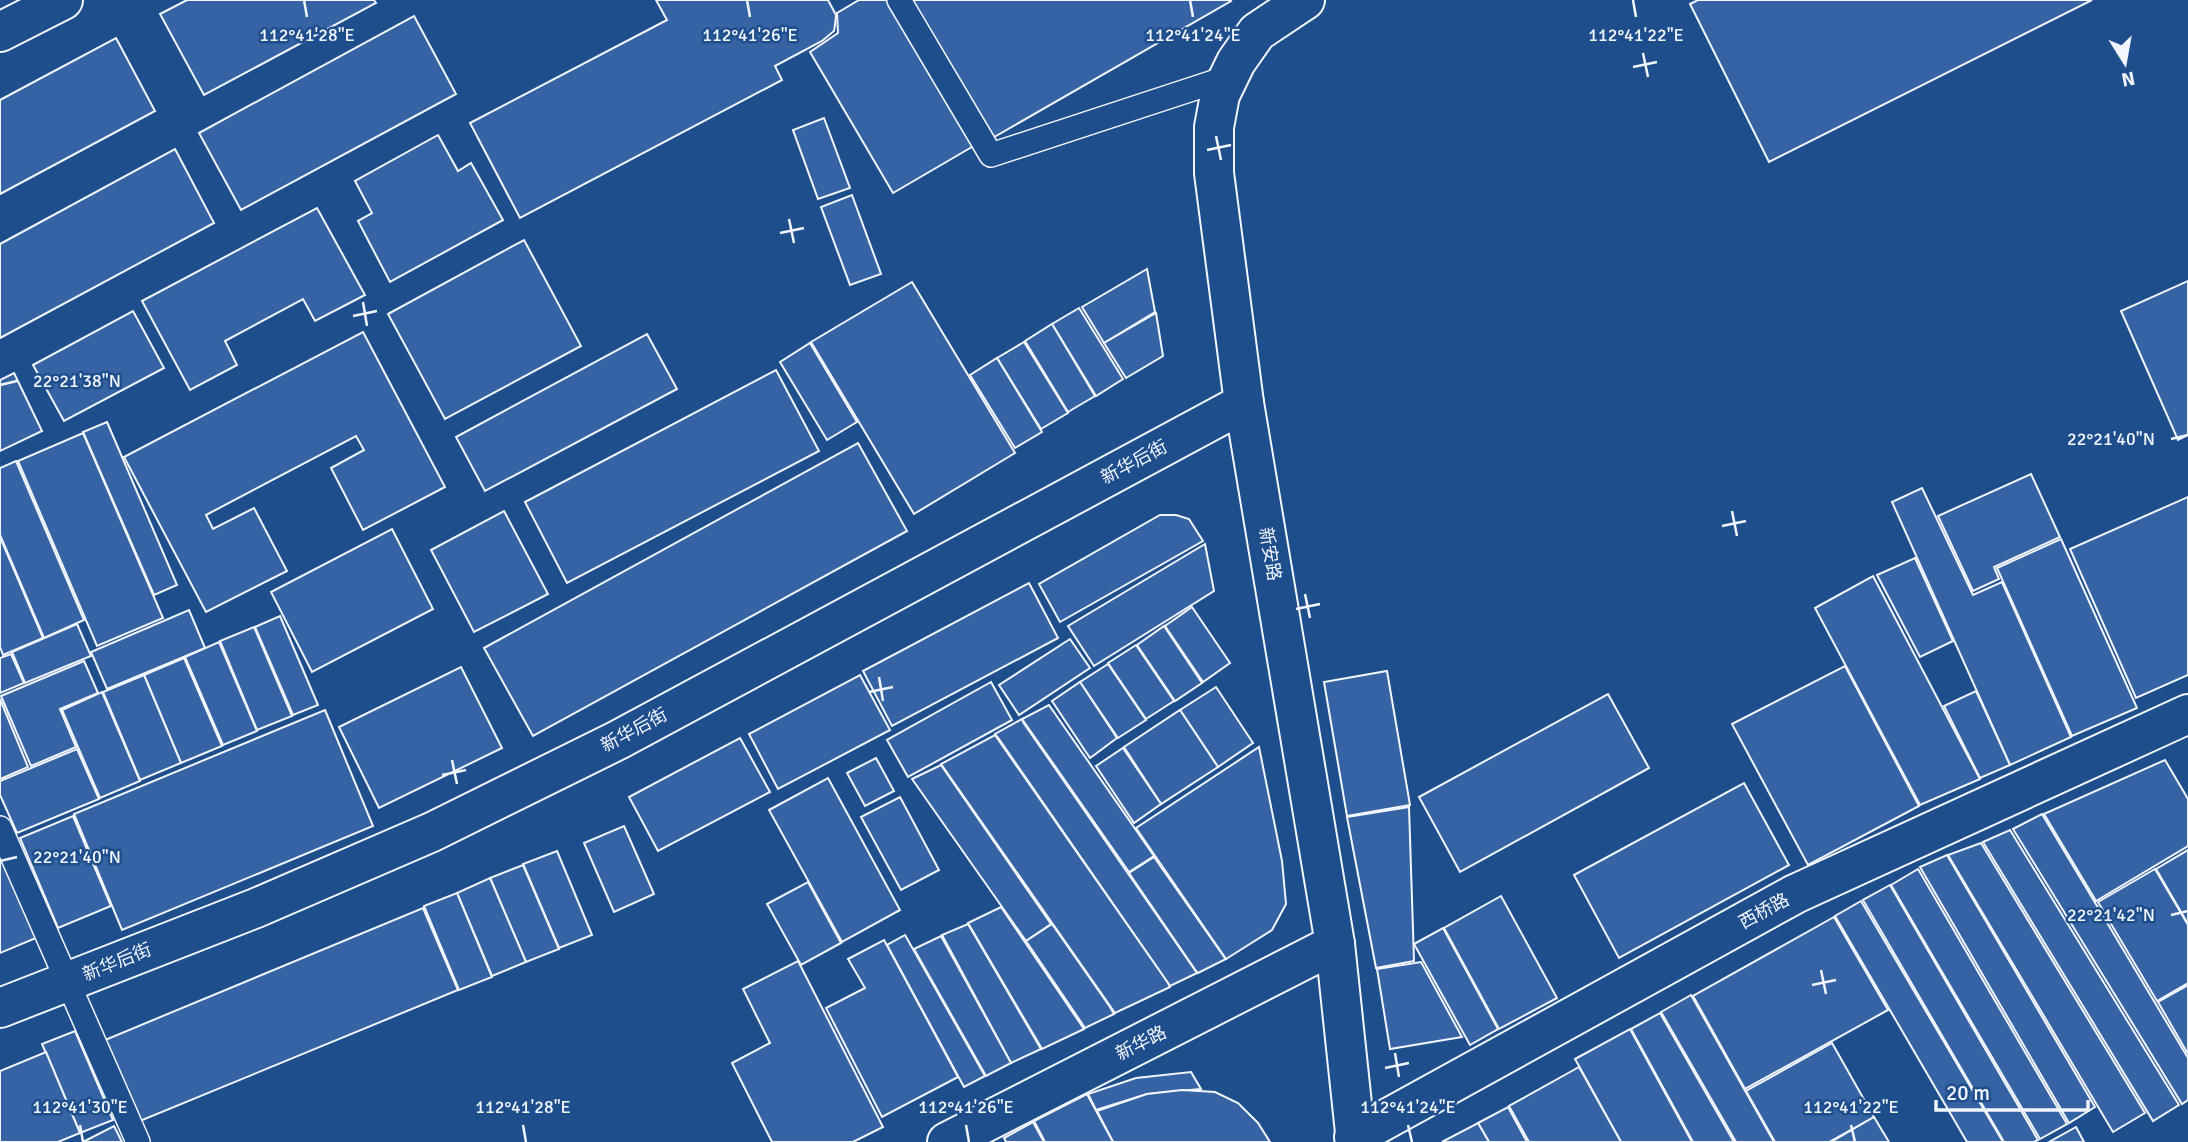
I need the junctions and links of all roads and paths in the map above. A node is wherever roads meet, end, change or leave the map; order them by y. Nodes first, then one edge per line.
1 (63, 0) edge
2 (899, 0) edge
3 (1305, 0) edge
4 (0, 32) edge
5 (1229, 76) junction
6 (1244, 403) junction
7 (2188, 714) edge
8 (0, 828) edge
9 (1335, 944) junction
10 (68, 982) junction
11 (0, 1008) edge
12 (1355, 1140) edge
13 (138, 1142) edge
14 (947, 1142) edge

1 - 4 street
2 - 5 lane
3 - 5 street, 新安路
5 - 6 street, 新安路
6 - 9 street, 新安路
6 - 10 street, 新华后街
7 - 12 street, 西桥路
8 - 10 lane
9 - 12 street, 新安路
9 - 14 street, 新华路
10 - 11 street, 新华后街
10 - 13 lane

